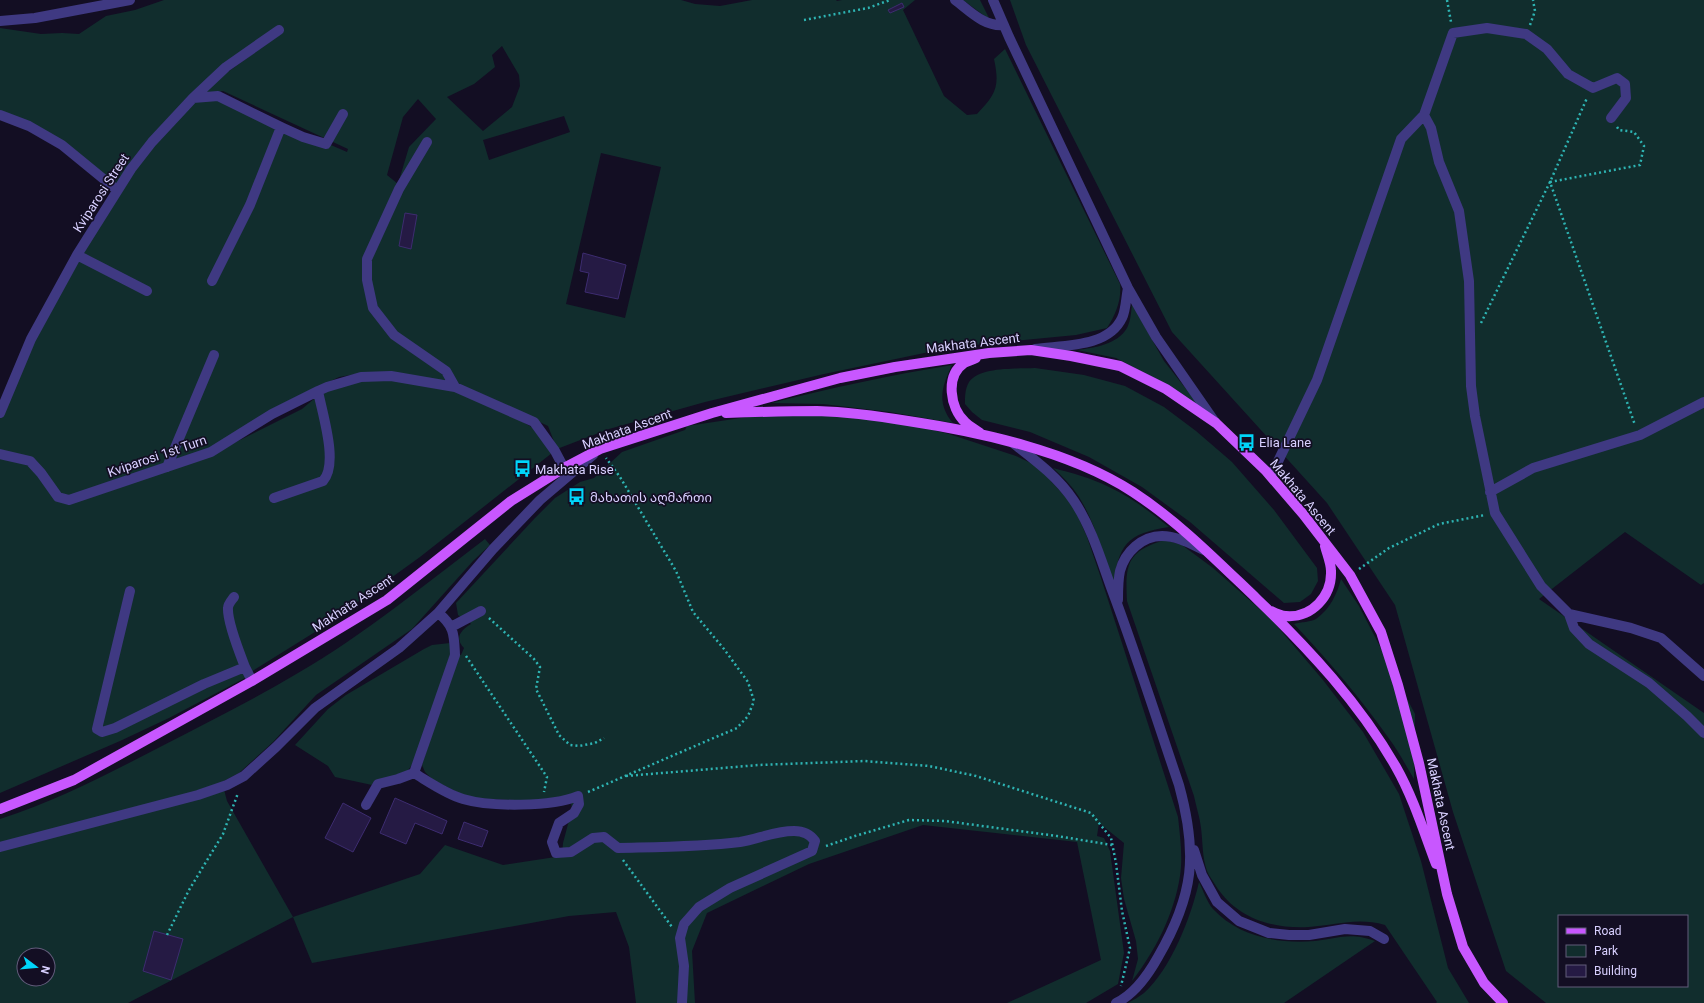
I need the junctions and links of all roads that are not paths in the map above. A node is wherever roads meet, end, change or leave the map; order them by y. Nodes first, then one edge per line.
1 (130, 0) edge
2 (955, 0) edge
3 (993, 0) edge
4 (0, 21) edge
5 (1004, 25) junction
6 (279, 30) dead end
7 (193, 98) junction
8 (343, 114) dead end
9 (0, 115) edge
10 (1424, 115) junction
11 (1611, 118) road end
12 (282, 127) junction
13 (428, 142) dead end
14 (117, 190) junction
15 (77, 255) junction
16 (212, 281) dead end
17 (1128, 288) junction
18 (147, 290) dead end
19 (1031, 350) junction
20 (989, 353) junction
21 (214, 355) dead end
22 (455, 387) junction
23 (322, 389) junction
24 (1704, 402) edge
25 (712, 413) junction
26 (0, 414) edge
27 (1216, 424) junction
28 (982, 435) junction
29 (1013, 443) junction
30 (600, 449) junction
31 (0, 454) edge
32 (167, 467) junction
33 (564, 468) junction
34 (1271, 476) junction
35 (1490, 492) junction
36 (274, 498) dead end
37 (1325, 543) junction
38 (1207, 552) junction
39 (130, 591) dead end
40 (234, 597) dead end
41 (1117, 604) junction
42 (482, 611) road end
43 (1269, 611) junction
44 (438, 613) junction
45 (1569, 614) junction
46 (452, 627) junction
47 (245, 667) junction
48 (1704, 676) edge
49 (252, 681) junction
50 (1704, 733) edge
51 (414, 773) junction
52 (366, 805) dead end
53 (0, 809) edge
54 (1190, 840) junction
55 (0, 847) edge
56 (1448, 894) junction
57 (1384, 938) dead end
58 (1118, 1002) edge
59 (682, 1003) edge
60 (1503, 1003) edge

1 - 4 street
2 - 5 street
3 - 5 street
5 - 17 street
6 - 7 street, Kviparosi Street
7 - 12 street
7 - 14 street, Kviparosi Street
8 - 12 street
9 - 14 street
10 - 11 street
10 - 34 street
10 - 35 street
12 - 16 street
13 - 22 street
14 - 15 street, Kviparosi Street
15 - 18 street
15 - 26 street, Kviparosi Street
17 - 19 street
17 - 27 street
19 - 20 main road, Makhata Ascent
19 - 27 main road, Makhata Ascent
20 - 25 main road, Makhata Ascent
20 - 28 main road
21 - 32 street
22 - 23 street, Kviparosi 1st Turn
22 - 33 street, Kviparosi 1st Turn
23 - 32 street, Kviparosi 1st Turn
23 - 36 street
24 - 35 street
25 - 28 main road, Makhata Ascent
25 - 30 main road, Makhata Ascent
27 - 34 main road, Makhata Ascent
28 - 29 main road, Makhata Ascent
29 - 38 main road, Makhata Ascent
29 - 41 street
30 - 33 main road, Makhata Ascent
30 - 44 street
31 - 32 street, Kviparosi 1st Turn
33 - 49 main road, Makhata Ascent
34 - 37 main road, Makhata Ascent
35 - 45 street
37 - 43 main road
37 - 56 main road, Makhata Ascent
38 - 41 street
38 - 43 main road, Makhata Ascent
39 - 47 street
40 - 47 street
41 - 54 street
42 - 46 street
43 - 56 main road, Makhata Ascent
44 - 46 street
44 - 55 street
45 - 48 street
45 - 50 street
46 - 51 street
47 - 49 street
49 - 53 main road, Makhata Ascent
51 - 52 street
51 - 59 street
54 - 57 street
54 - 58 street
56 - 60 main road, Makhata Ascent

